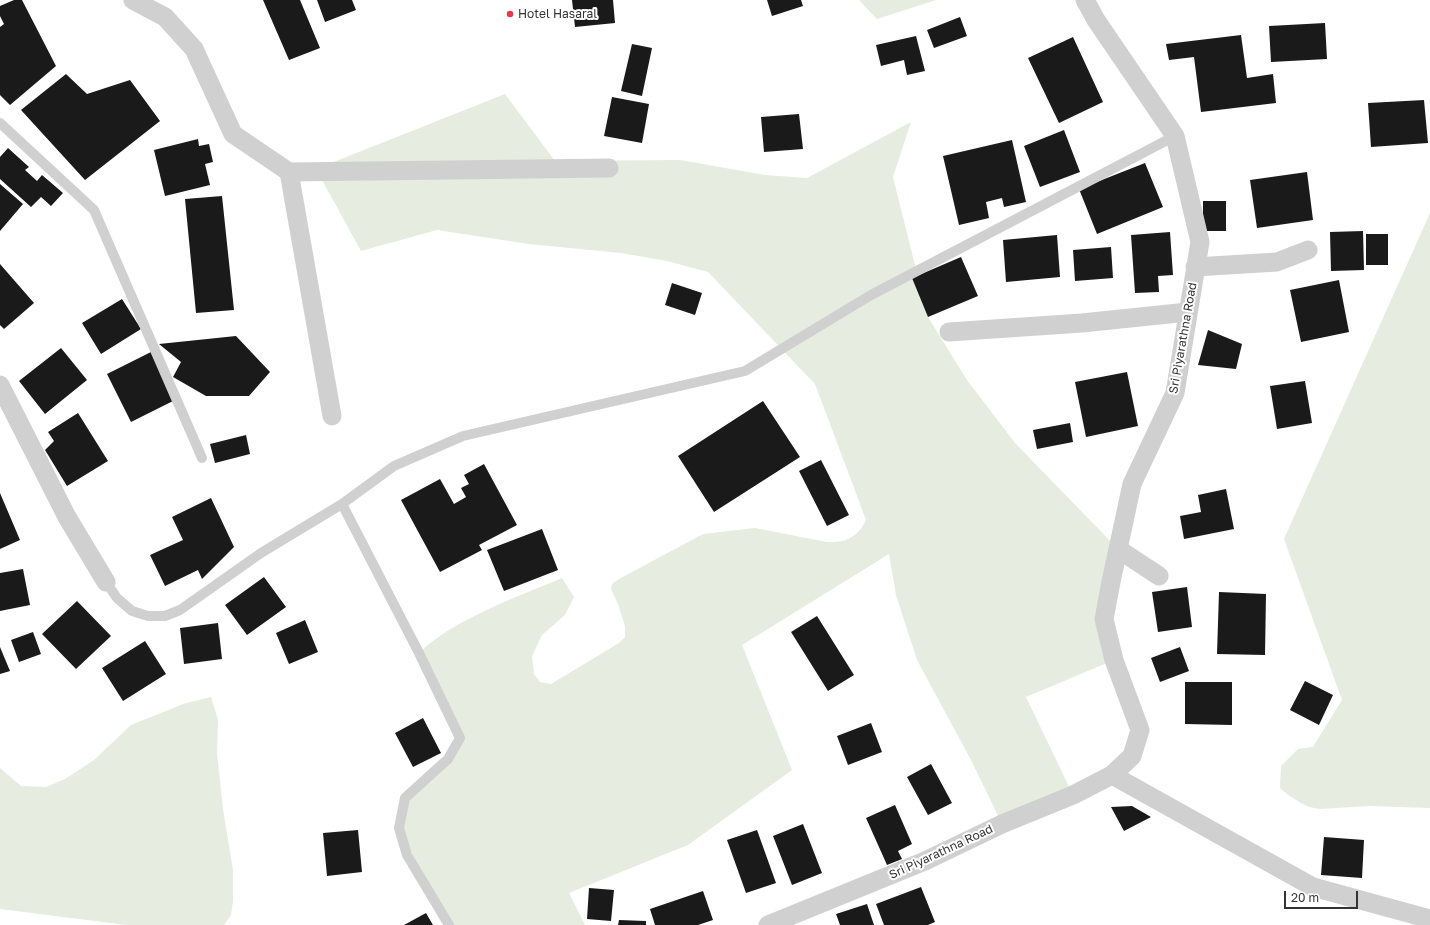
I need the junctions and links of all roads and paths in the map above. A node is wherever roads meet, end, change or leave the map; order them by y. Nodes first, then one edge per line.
1 (132, 0) edge
2 (1085, 0) edge
3 (0, 122) edge
4 (1175, 136) junction
5 (609, 168) dead end
6 (289, 172) junction
7 (1308, 250) dead end
8 (1195, 267) junction
9 (1188, 312) junction
10 (949, 332) dead end
11 (0, 385) edge
12 (332, 416) dead end
13 (202, 458) dead end
14 (342, 504) junction
15 (1118, 549) junction
16 (1159, 576) dead end
17 (106, 582) joint
18 (1112, 775) junction
19 (1430, 919) edge
20 (449, 925) edge
21 (768, 925) edge

1 - 6 street
2 - 4 street, Sri Piyarathna Road
3 - 13 lane
4 - 8 street, Sri Piyarathna Road
4 - 14 lane
5 - 6 street
6 - 12 street
7 - 8 street
8 - 9 street, Sri Piyarathna Road
9 - 10 street
9 - 15 street, Sri Piyarathna Road
11 - 17 street
14 - 17 lane
14 - 20 lane
15 - 16 street
15 - 18 street, Sri Piyarathna Road
18 - 19 street
18 - 21 street, Sri Piyarathna Road

